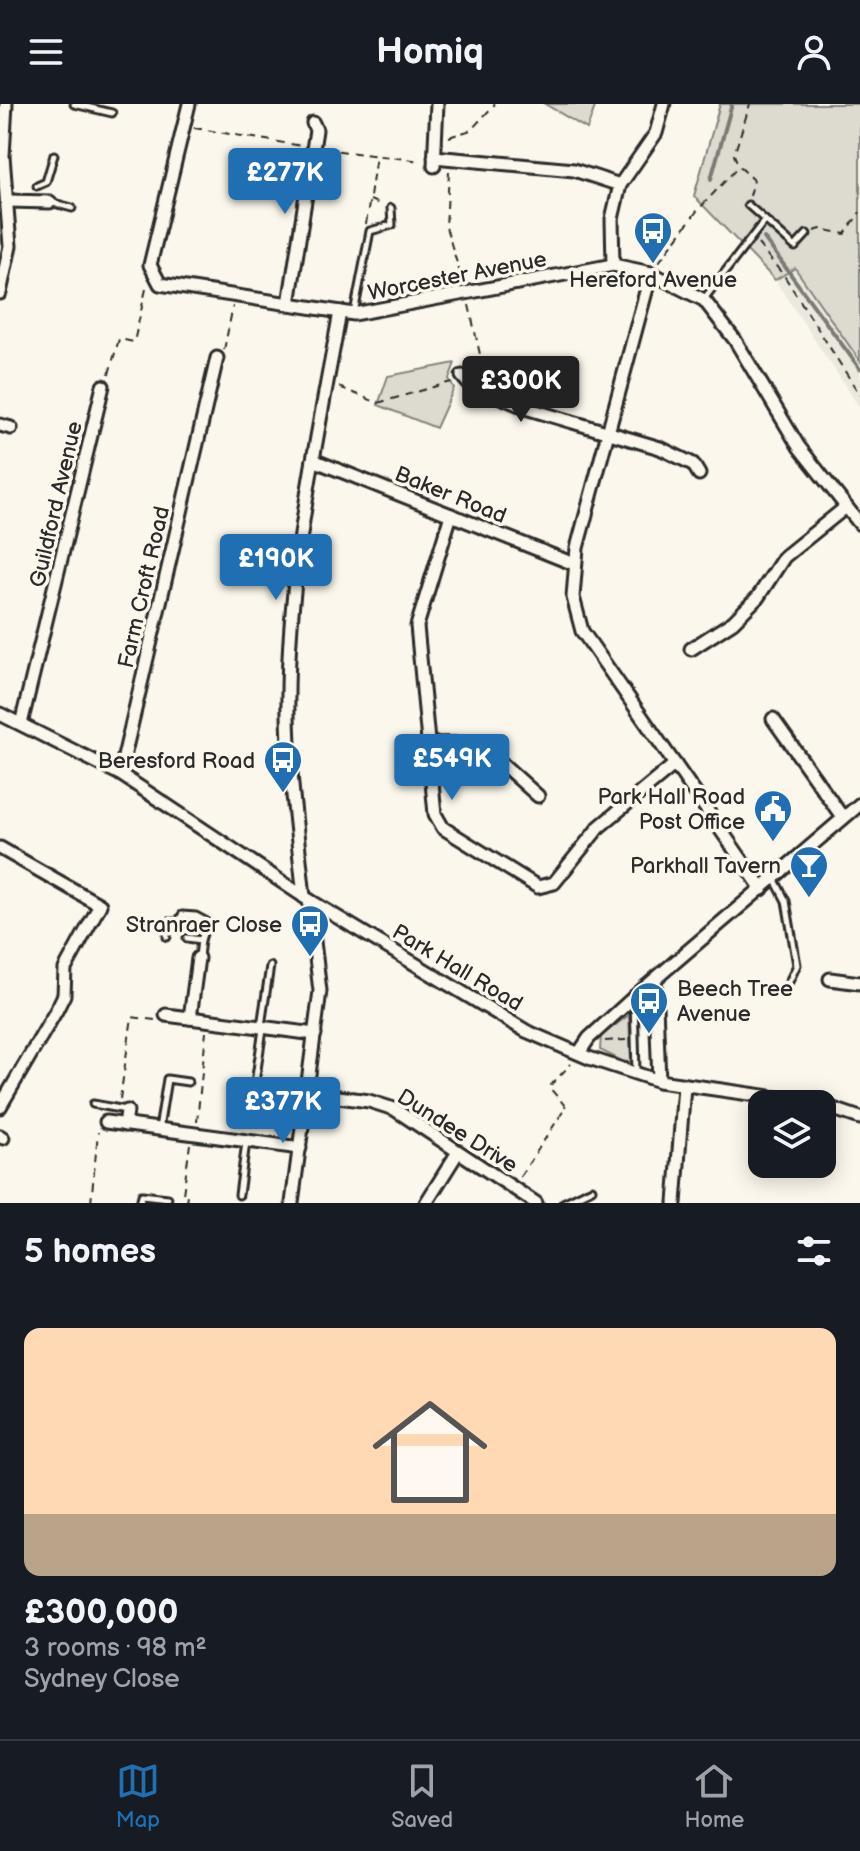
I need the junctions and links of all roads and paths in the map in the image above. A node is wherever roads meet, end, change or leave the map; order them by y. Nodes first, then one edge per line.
1 (6, 104) edge
2 (74, 104) edge
3 (189, 104) edge
4 (437, 104) edge
5 (495, 104) edge
6 (664, 104) edge
7 (750, 104) edge
8 (112, 113) dead end
9 (313, 123) dead end
10 (435, 141) junction
11 (54, 155) dead end
12 (376, 156) dead end
13 (450, 159) junction
14 (739, 166) junction
15 (620, 185) junction
16 (37, 186) joint
17 (36, 199) junction
18 (369, 200) junction
19 (8, 201) junction
20 (50, 202) joint
21 (748, 205) joint
22 (72, 208) dead end
23 (391, 208) joint
24 (860, 212) edge
25 (765, 220) junction
26 (370, 231) junction
27 (807, 234) joint
28 (752, 236) junction
29 (613, 265) junction
30 (651, 273) junction
31 (158, 280) junction
32 (0, 293) edge
33 (467, 294) junction
34 (235, 296) junction
35 (704, 300) junction
36 (289, 304) junction
37 (340, 312) junction
38 (354, 314) junction
39 (217, 358) joint
40 (462, 376) joint
41 (328, 383) junction
42 (103, 386) joint
43 (488, 392) junction
44 (860, 395) edge
45 (205, 409) junction
46 (219, 413) dead end
47 (605, 431) junction
48 (313, 460) junction
49 (699, 474) dead end
50 (846, 507) junction
51 (451, 515) junction
52 (860, 524) edge
53 (574, 564) junction
54 (691, 649) dead end
55 (0, 714) edge
56 (773, 719) dead end
57 (21, 724) junction
58 (429, 744) junction
59 (675, 764) junction
60 (120, 774) junction
61 (538, 796) dead end
62 (860, 804) edge
63 (843, 818) junction
64 (0, 848) edge
65 (774, 879) junction
66 (762, 889) junction
67 (306, 898) junction
68 (167, 937) dead end
69 (187, 938) dead end
70 (201, 940) junction
71 (198, 958) joint
72 (270, 966) dead end
73 (655, 979) junction
74 (830, 979) dead end
75 (860, 983) edge
76 (788, 984) dead end
77 (634, 997) junction
78 (166, 1015) joint
79 (190, 1018) junction
80 (207, 1020) junction
81 (262, 1027) junction
82 (315, 1034) junction
83 (635, 1039) junction
84 (583, 1048) junction
85 (636, 1075) junction
86 (659, 1081) junction
87 (188, 1082) dead end
88 (255, 1083) dead end
89 (684, 1086) junction
90 (748, 1092) edge
91 (308, 1093) junction
92 (93, 1104) dead end
93 (0, 1107) edge
94 (123, 1110) junction
95 (836, 1110) edge
96 (860, 1118) edge
97 (106, 1122) joint
98 (125, 1125) junction
99 (159, 1130) junction
100 (193, 1134) junction
101 (246, 1142) junction
102 (300, 1148) junction
103 (458, 1152) junction
104 (513, 1188) junction
105 (592, 1189) dead end
106 (239, 1195) dead end
107 (168, 1198) dead end
108 (675, 1201) edge
109 (91, 1203) edge
110 (140, 1203) edge
111 (186, 1203) edge
112 (292, 1203) edge
113 (426, 1203) edge
114 (536, 1203) edge
115 (563, 1203) edge
116 (688, 1203) edge

1 - 19 street
2 - 8 lane
3 - 31 street
4 - 10 street
5 - 10 path
6 - 15 street
7 - 14 path
9 - 36 street
10 - 13 street
11 - 16 lane
12 - 18 path
13 - 15 street
13 - 33 path
14 - 21 path
14 - 30 path
15 - 29 street
16 - 17 street
17 - 19 street
17 - 20 street
18 - 23 path
18 - 26 path
19 - 32 street
20 - 22 lane
21 - 25 lane
23 - 26 lane
24 - 27 path
25 - 27 lane
25 - 28 lane
26 - 38 lane
28 - 35 lane
28 - 44 path
29 - 30 street, Worcester Avenue
29 - 33 street, Worcester Avenue
30 - 35 street, Worcester Avenue
30 - 47 street
31 - 34 street, Worcester Avenue
31 - 42 path
33 - 38 street, Worcester Avenue
33 - 43 path
34 - 36 street, Worcester Avenue
34 - 39 path
35 - 50 street, Worcester Avenue
36 - 37 street, Worcester Avenue
37 - 38 street, Worcester Avenue
37 - 41 street
39 - 45 street, Farm Croft Road
40 - 41 path
40 - 43 street
41 - 48 street
42 - 57 street, Guildford Avenue
43 - 47 street
45 - 46 street
45 - 60 street, Farm Croft Road
47 - 49 street
47 - 53 street
48 - 51 street, Baker Road
48 - 67 street
50 - 52 street, Worcester Avenue
50 - 54 street
51 - 53 street, Baker Road
51 - 58 street
53 - 59 street
55 - 57 street, Park Hall Road
56 - 63 street
57 - 60 street, Park Hall Road
58 - 59 street
58 - 61 street
59 - 66 street
60 - 67 street, Park Hall Road
62 - 63 street
63 - 65 street
64 - 93 street
65 - 66 street
65 - 76 lane
66 - 73 street
67 - 82 street
67 - 84 street, Park Hall Road
68 - 70 lane
69 - 70 lane
70 - 71 lane
71 - 79 street
72 - 81 lane
73 - 77 street
73 - 86 street
74 - 75 street
77 - 83 lane
77 - 84 street
78 - 79 street
78 - 94 path
79 - 80 street
80 - 81 street
80 - 100 path
81 - 82 street
81 - 88 lane
82 - 91 street
83 - 84 path
83 - 85 lane
84 - 85 street
84 - 104 path
85 - 86 street
86 - 89 street
87 - 99 lane
89 - 90 street
89 - 108 street
91 - 102 street
91 - 103 street, Dundee Drive
92 - 94 lane
94 - 98 street
95 - 96 street
97 - 98 street
97 - 109 path
98 - 99 street
99 - 100 street
100 - 101 street
100 - 111 path
101 - 102 street
101 - 106 lane
102 - 112 street
103 - 104 street, Dundee Drive
103 - 113 street
104 - 114 street, Dundee Drive
105 - 115 lane
107 - 110 lane
108 - 116 street

